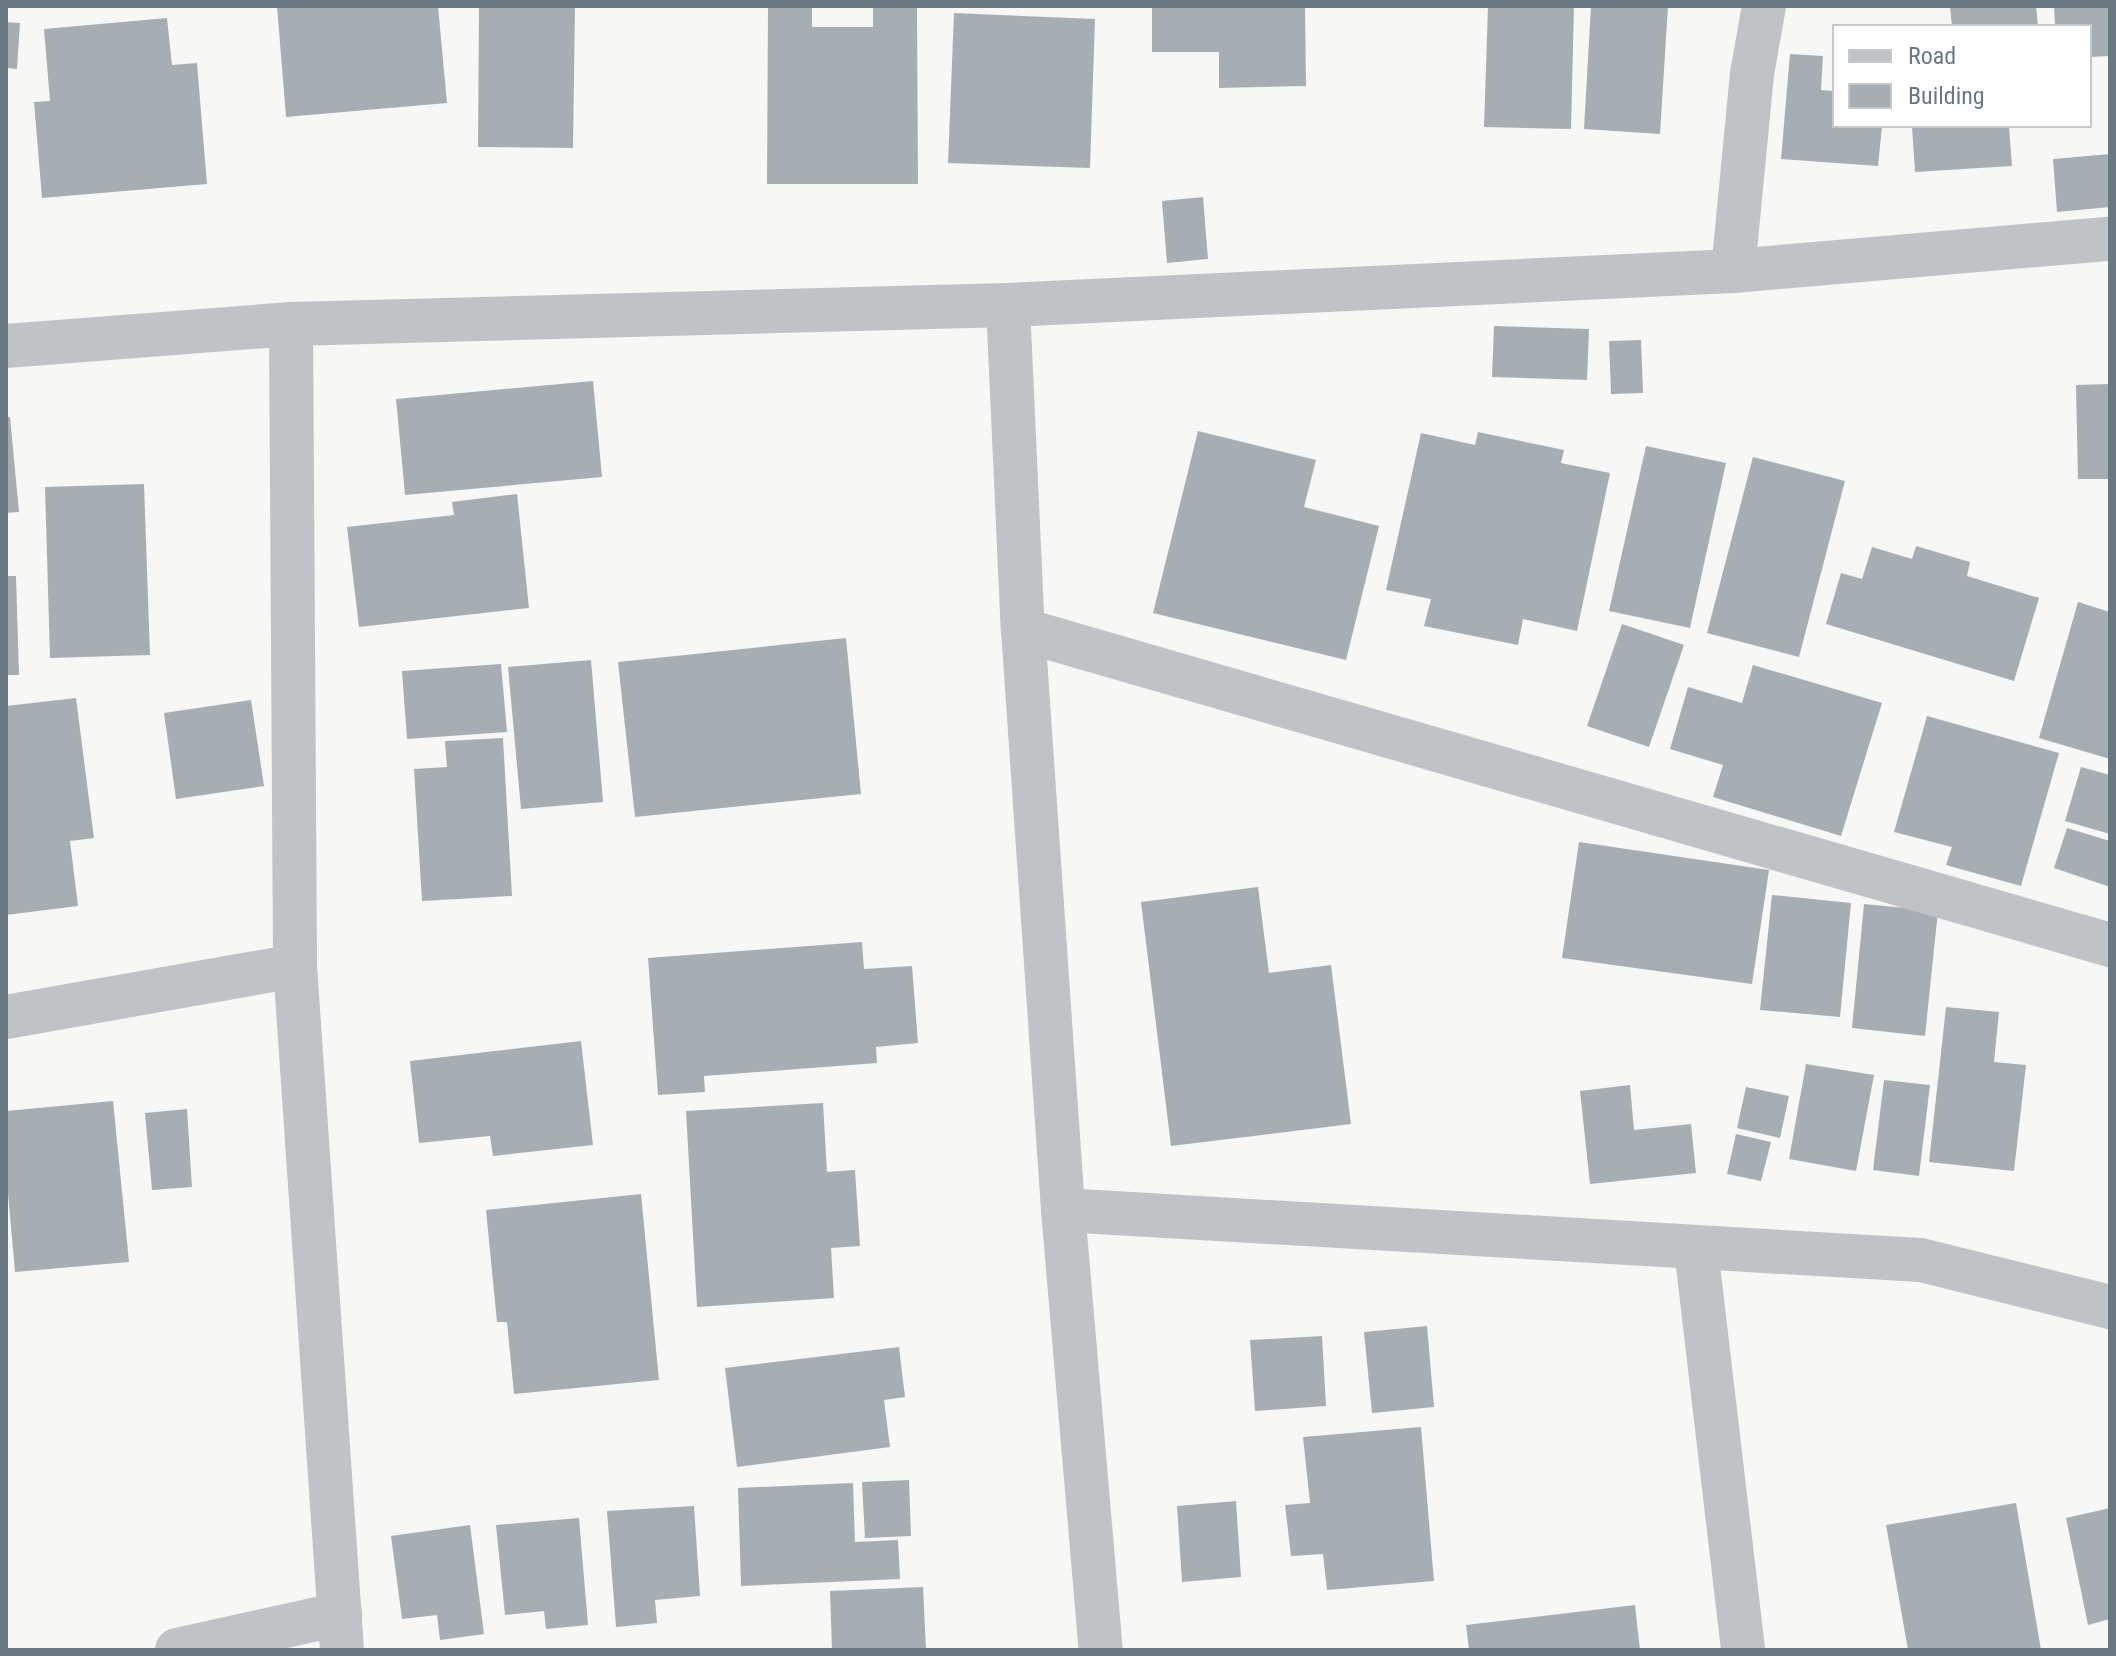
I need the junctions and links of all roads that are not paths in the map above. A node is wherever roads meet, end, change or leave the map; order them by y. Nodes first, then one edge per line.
1 (1764, 6) edge
2 (2110, 239) edge
3 (1733, 271) junction
4 (1008, 305) junction
5 (291, 324) junction
6 (6, 346) edge
7 (1023, 630) junction
8 (2110, 945) edge
9 (295, 966) junction
10 (6, 1017) edge
11 (1063, 1210) junction
12 (1696, 1249) junction
13 (2110, 1307) edge
14 (341, 1632) edge
15 (177, 1650) edge
16 (1101, 1650) edge
17 (1743, 1650) edge

1 - 3 street
2 - 3 street
3 - 4 street
4 - 5 street
4 - 7 street
5 - 6 street
5 - 9 street
7 - 8 street
7 - 11 street
9 - 10 street
9 - 14 street
11 - 12 street
11 - 16 street
12 - 13 street
12 - 17 street
14 - 15 street

